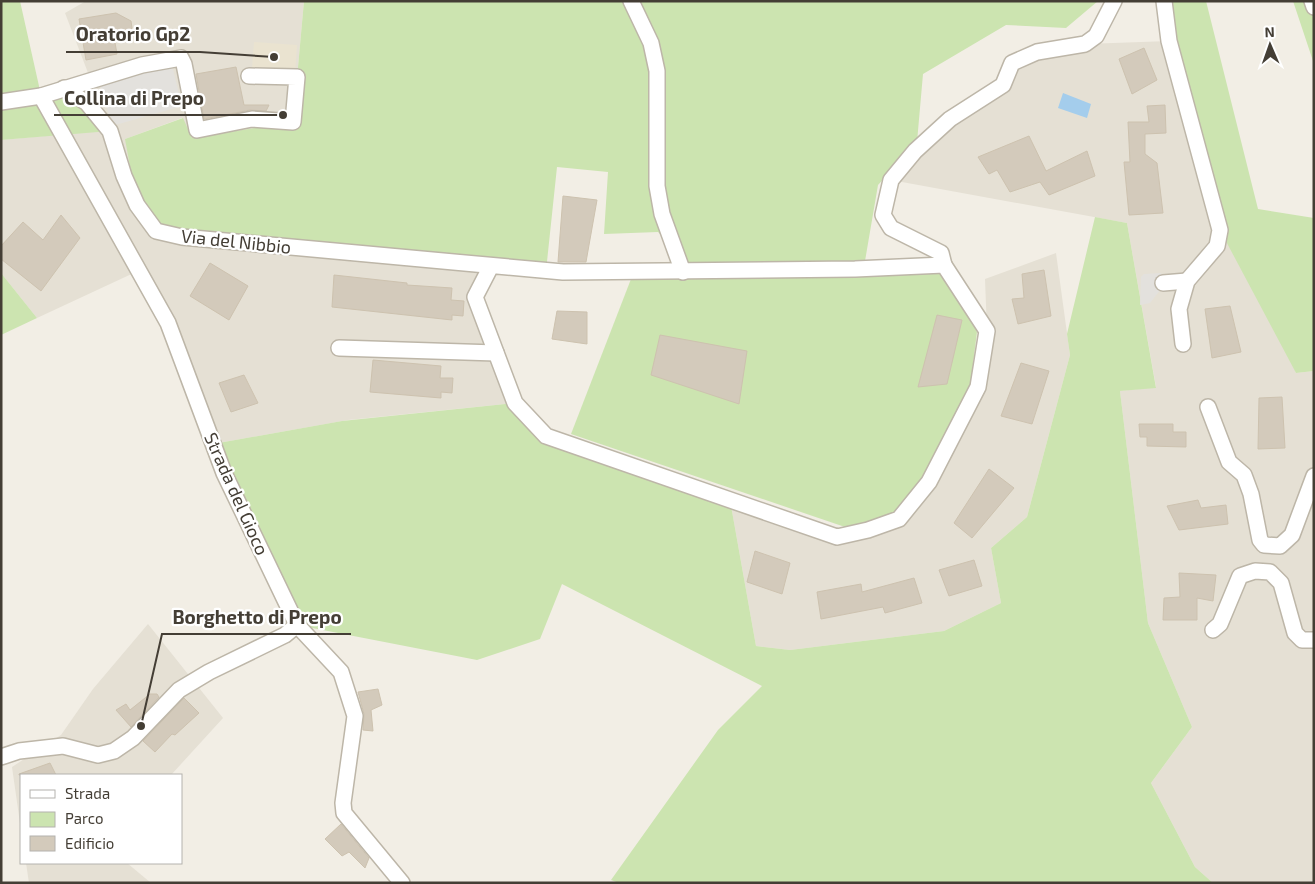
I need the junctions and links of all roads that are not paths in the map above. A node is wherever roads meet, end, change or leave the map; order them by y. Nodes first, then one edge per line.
1 (631, 1) edge
2 (1114, 1) edge
3 (1164, 1) edge
4 (1312, 1) edge
5 (1314, 8) edge
6 (249, 76) dead end
7 (64, 88) junction
8 (41, 96) junction
9 (1, 102) edge
10 (944, 265) junction
11 (490, 268) junction
12 (683, 272) junction
13 (1187, 281) junction
14 (1163, 283) dead end
15 (1184, 344) dead end
16 (339, 348) dead end
17 (496, 354) junction
18 (1208, 407) dead end
19 (1314, 476) edge
20 (297, 625) junction
21 (1213, 630) dead end
22 (1314, 640) edge
23 (1, 757) edge
24 (402, 883) edge

1 - 12 street
2 - 10 street
3 - 13 street
4 - 5 street
6 - 7 street
7 - 8 street
7 - 11 street, Via del Nibbio
8 - 9 street
8 - 20 street, Strada del Gioco
10 - 12 street, Via del Nibbio
10 - 17 street
11 - 12 street, Via del Nibbio
11 - 17 street
13 - 14 street
13 - 15 street
16 - 17 street
18 - 19 street
20 - 23 street
20 - 24 street, Strada del Gioco
21 - 22 street

